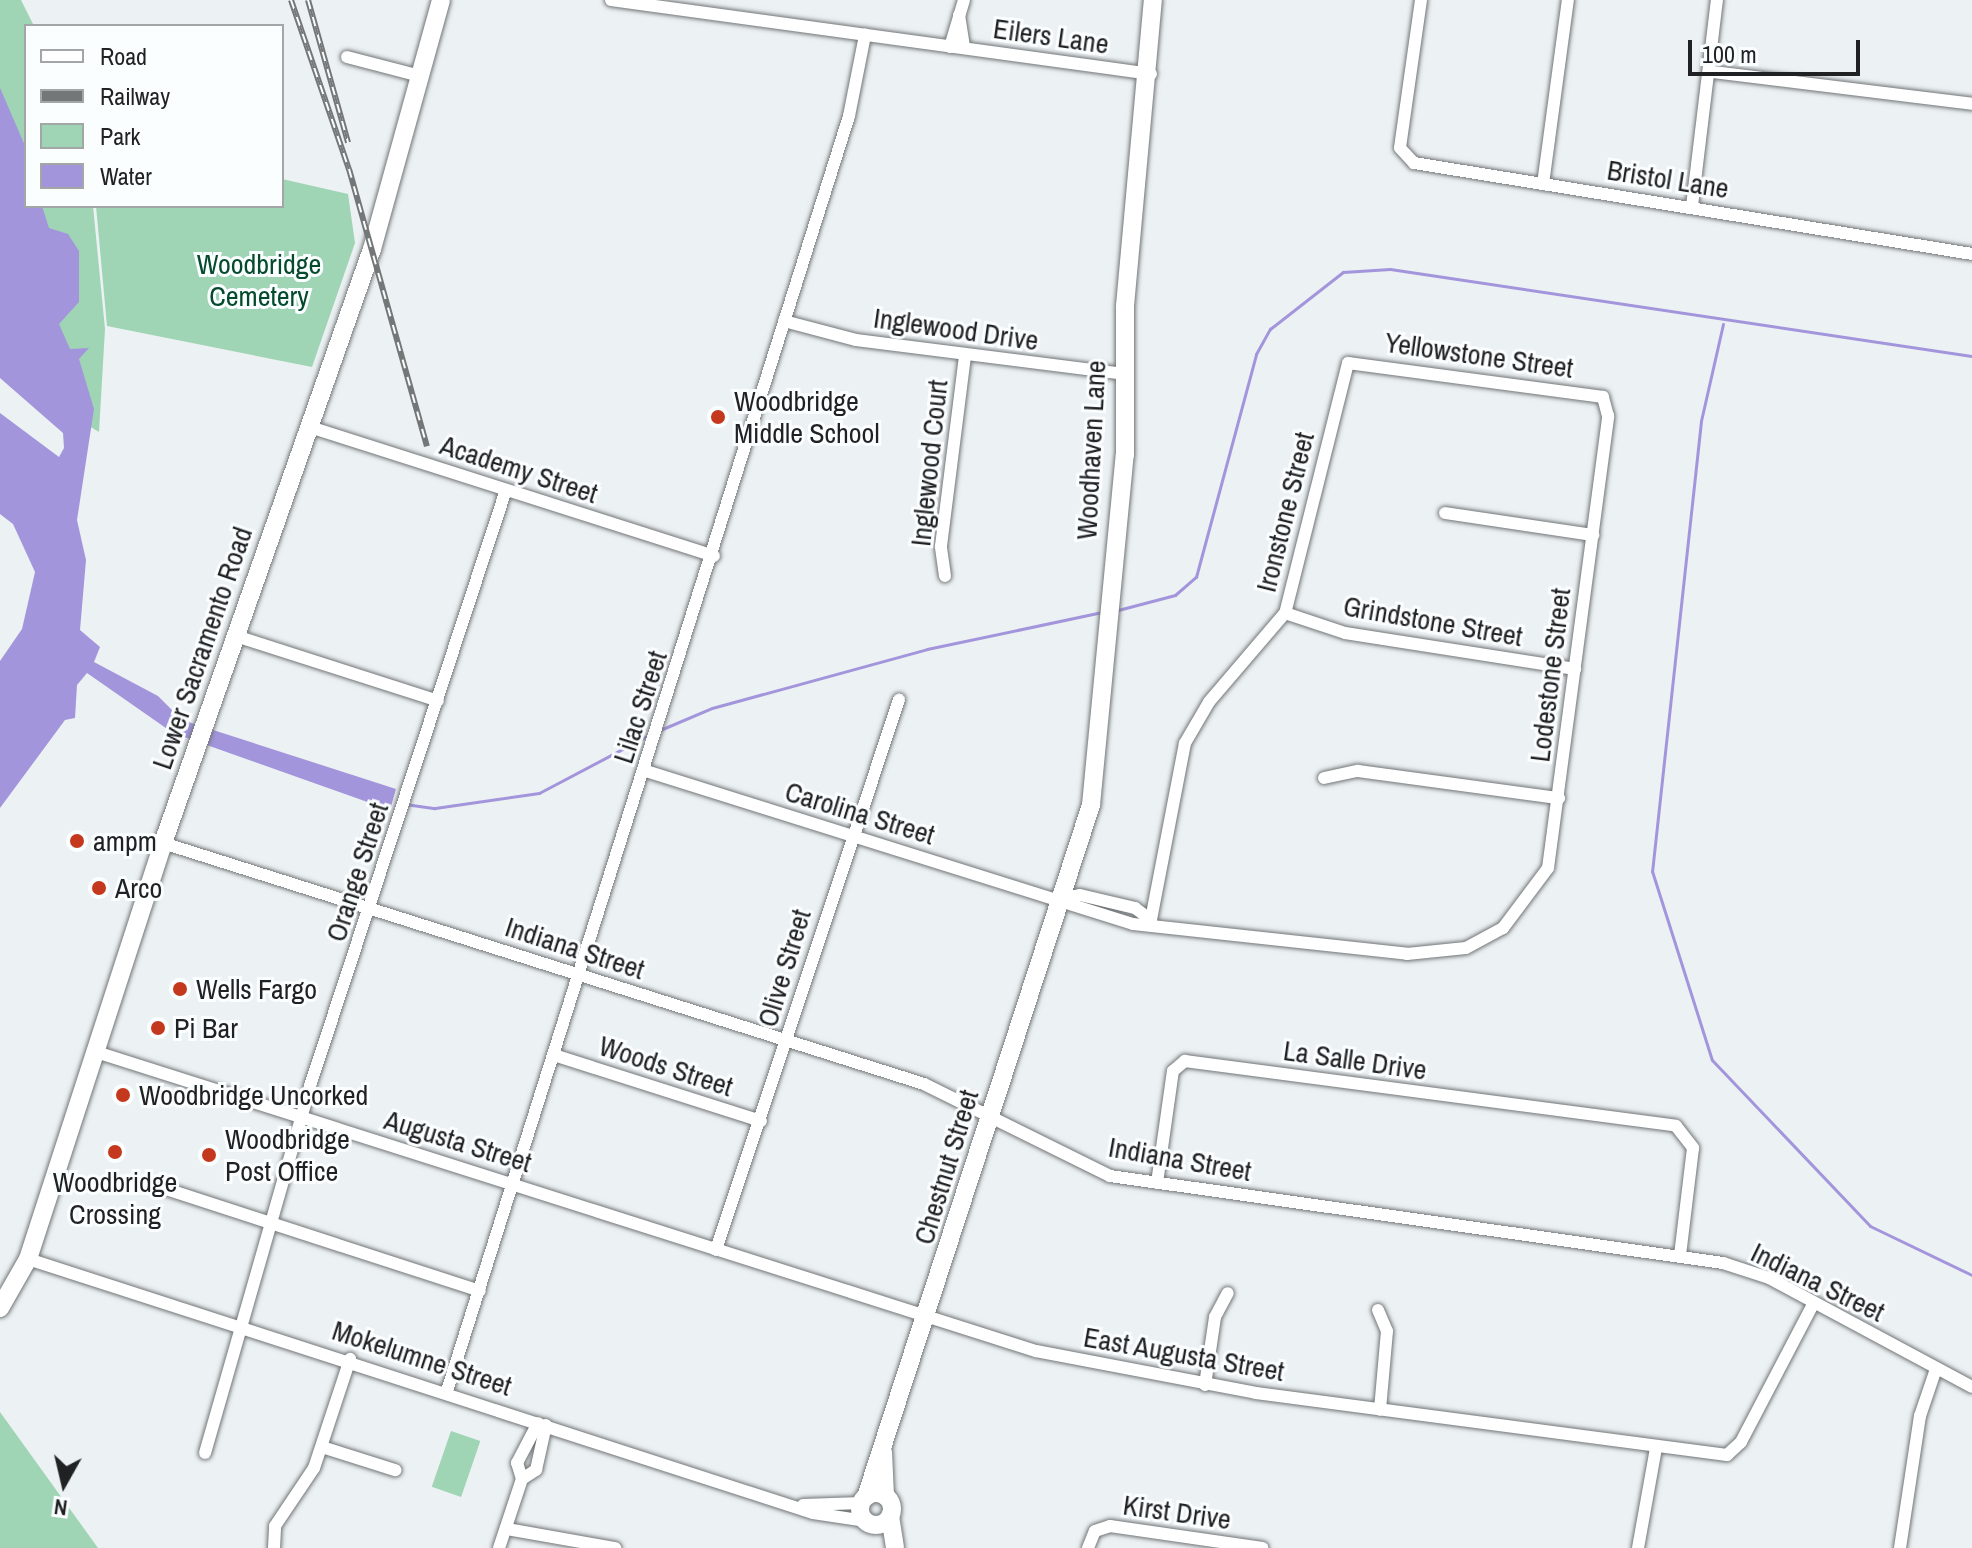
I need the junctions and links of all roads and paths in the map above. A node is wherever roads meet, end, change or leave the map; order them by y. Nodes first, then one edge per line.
1 (441, 0) edge
2 (611, 0) edge
3 (964, 0) edge
4 (1153, 0) edge
5 (1421, 0) edge
6 (1568, 0) edge
7 (1717, 0) edge
8 (865, 35) junction
9 (957, 47) junction
10 (347, 57) dead end
11 (1713, 72) junction
12 (1151, 74) junction
13 (420, 76) junction
14 (1972, 104) edge
15 (1543, 184) junction
16 (1692, 206) junction
17 (1972, 254) edge
18 (784, 321) junction
19 (965, 355) junction
20 (1345, 366) joint
21 (1124, 374) junction
22 (1606, 401) joint
23 (310, 427) junction
24 (506, 490) junction
25 (1445, 513) dead end
26 (1593, 535) junction
27 (714, 556) junction
28 (945, 576) dead end
29 (1285, 613) junction
30 (236, 636) junction
31 (1575, 669) junction
32 (899, 700) dead end
33 (438, 701) junction
34 (646, 771) junction
35 (1324, 778) dead end
36 (1559, 798) junction
37 (851, 836) junction
38 (163, 843) junction
39 (1062, 898) junction
40 (371, 908) junction
41 (1151, 920) junction
42 (1493, 935) joint
43 (582, 974) junction
44 (786, 1044) junction
45 (93, 1051) junction
46 (557, 1056) junction
47 (991, 1113) junction
48 (301, 1117) junction
49 (761, 1121) junction
50 (515, 1183) junction
51 (1157, 1183) junction
52 (163, 1188) dead end
53 (268, 1222) junction
54 (716, 1250) junction
55 (1680, 1256) junction
56 (28, 1259) junction
57 (480, 1291) junction
58 (1228, 1293) dead end
59 (1813, 1304) junction
60 (0, 1308) edge
61 (1378, 1310) dead end
62 (929, 1317) junction
63 (239, 1325) junction
64 (350, 1359) junction
65 (1936, 1369) junction
66 (1205, 1385) junction
67 (1972, 1387) edge
68 (447, 1391) junction
69 (1380, 1410) junction
70 (542, 1424) junction
71 (322, 1447) junction
72 (1656, 1448) junction
73 (205, 1453) dead end
74 (395, 1470) dead end
75 (522, 1479) junction
76 (799, 1506) junction
77 (870, 1508) junction
78 (507, 1529) junction
79 (1090, 1543) edge
80 (274, 1548) edge
81 (499, 1548) edge
82 (615, 1548) edge
83 (887, 1548) edge
84 (895, 1548) edge
85 (1262, 1548) edge
86 (1638, 1548) edge
87 (1900, 1548) edge

1 - 13 street, Lower Sacramento Road
2 - 8 street, Eilers Lane
3 - 9 street
4 - 12 street, Woodhaven Lane
5 - 15 street, Bristol Lane
6 - 15 street
7 - 11 street
8 - 9 street, Eilers Lane
8 - 18 street, Lilac Street
9 - 12 street, Eilers Lane
10 - 13 street
11 - 14 street
11 - 16 street
12 - 21 street, Woodhaven Lane
13 - 23 street, Lower Sacramento Road
15 - 16 street, Bristol Lane
16 - 17 street, Bristol Lane
18 - 19 street, Inglewood Drive
18 - 27 street, Lilac Street
19 - 21 street, Inglewood Drive
19 - 28 street, Inglewood Court
20 - 22 street, Yellowstone Street
20 - 29 street, Ironstone Street
21 - 39 street, Woodhaven Lane
22 - 26 street, Lodestone Street
23 - 24 street, Academy Street
23 - 30 street, Lower Sacramento Road
24 - 27 street, Academy Street
24 - 33 street, Orange Street
25 - 26 street
26 - 31 street, Lodestone Street
27 - 34 street, Lilac Street
29 - 31 street, Grindstone Street
29 - 41 street, Ironstone Street
30 - 33 street
30 - 38 street, Lower Sacramento Road
31 - 36 street, Lodestone Street
32 - 37 street, Olive Street
33 - 40 street, Orange Street
34 - 37 street, Carolina Street
34 - 43 street, Lilac Street
35 - 36 street
36 - 42 street, Lodestone Street
37 - 39 street, Carolina Street
37 - 44 street, Olive Street
38 - 40 street, Indiana Street
38 - 45 street, Lower Sacramento Road
39 - 41 street, Carolina Street
39 - 47 street, Chestnut Street
40 - 43 street, Indiana Street
40 - 48 street, Orange Street
41 - 42 street, Carolina Street
43 - 44 street, Indiana Street
43 - 46 street, Lilac Street
44 - 47 street, Indiana Street
44 - 49 street, Olive Street
45 - 48 street, Augusta Street
45 - 56 street, Lower Sacramento Road
46 - 49 street, Woods Street
46 - 50 street, Lilac Street
47 - 51 street, Indiana Street
47 - 62 street, Chestnut Street
48 - 50 street, Augusta Street
48 - 53 street, Orange Street
49 - 54 street, Olive Street
50 - 54 street, Augusta Street
50 - 57 street, Lilac Street
51 - 55 street, Indiana Street
51 - 55 street, La Salle Drive
52 - 53 street
53 - 57 street
53 - 63 street, Orange Street
54 - 62 street, East Augusta Street
55 - 59 street, Indiana Street
56 - 60 street, Lower Sacramento Road
56 - 63 street, Mokelumne Street
57 - 68 street, Lilac Street
58 - 66 street
59 - 65 street, Indiana Street
59 - 72 street, East Augusta Street
61 - 69 street
62 - 66 street, East Augusta Street
62 - 77 street, Chestnut Street
63 - 64 street, Mokelumne Street
63 - 73 street, Orange Street
64 - 68 street, Mokelumne Street
64 - 71 street
65 - 67 street, Indiana Street
65 - 87 street
66 - 69 street, East Augusta Street
68 - 70 street, Mokelumne Street
69 - 72 street, East Augusta Street
70 - 75 street
70 - 75 street
70 - 76 street, Mokelumne Street
71 - 74 street
71 - 80 street
72 - 86 street
75 - 78 street
76 - 77 street, Mokelumne Street
76 - 77 street, Mokelumne Street
77 - 83 street
77 - 84 street
78 - 81 street
78 - 82 street
79 - 85 street, Kirst Drive

